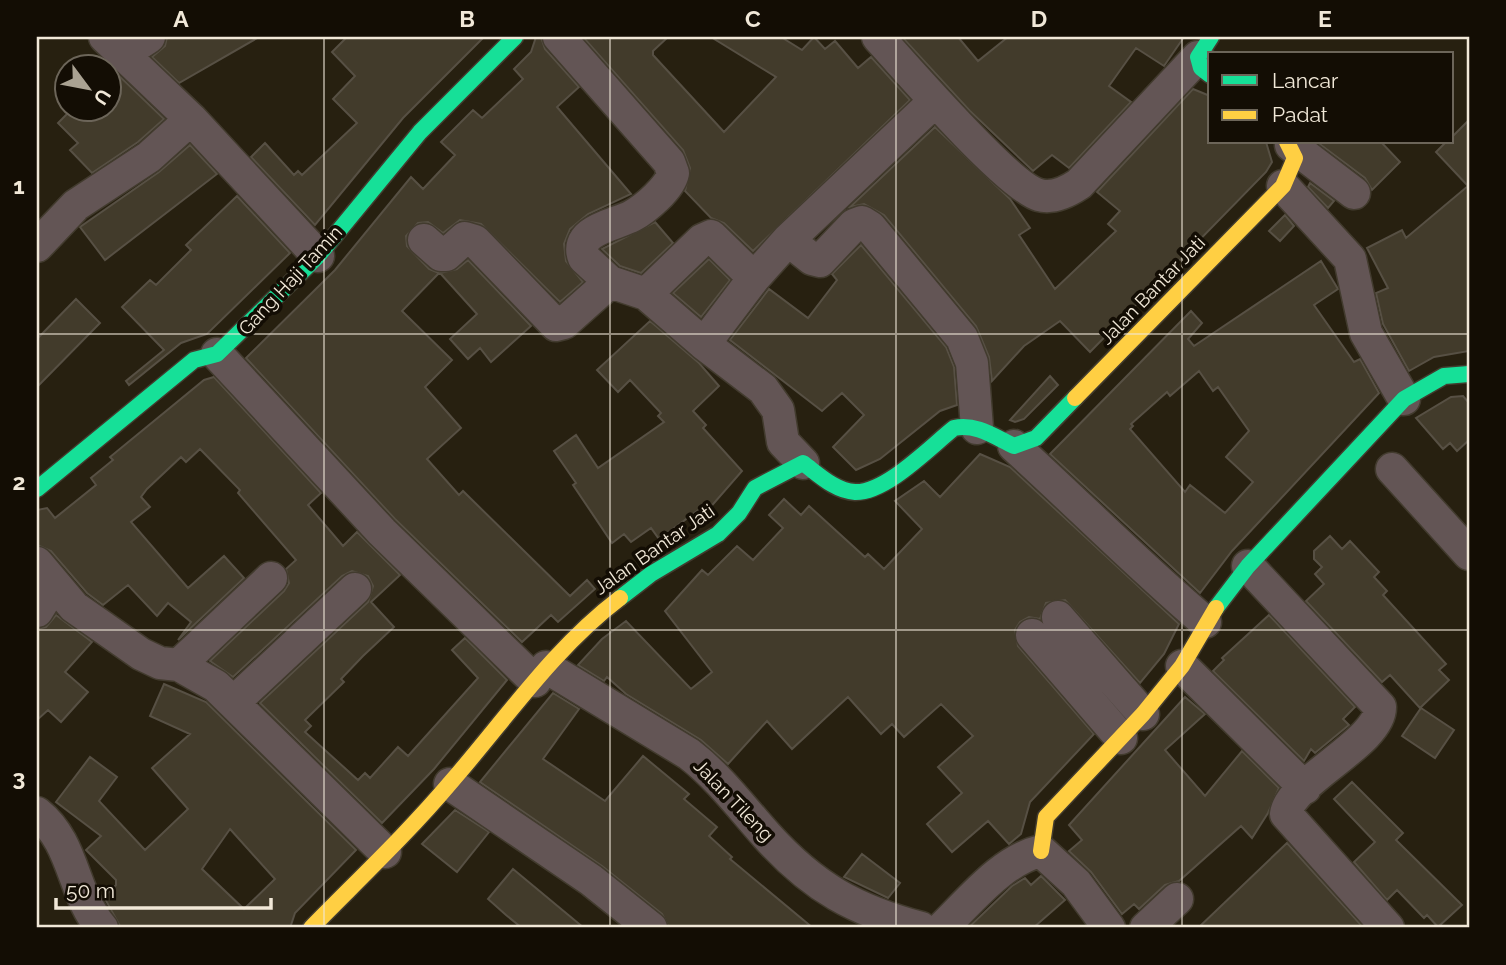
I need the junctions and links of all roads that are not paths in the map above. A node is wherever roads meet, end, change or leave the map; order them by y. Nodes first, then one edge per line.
1 (559, 37) edge
2 (878, 37) edge
3 (504, 40) edge
4 (126, 43) edge
5 (1206, 56) edge
6 (935, 101) junction
7 (191, 120) junction
8 (1289, 144) edge
9 (1290, 144) edge
10 (1283, 186) junction
11 (1354, 193) dead end
12 (424, 240) dead end
13 (788, 240) junction
14 (37, 246) edge
15 (318, 256) junction
16 (754, 278) junction
17 (610, 282) junction
18 (646, 294) junction
19 (704, 344) junction
20 (217, 354) junction
21 (1469, 374) edge
22 (1404, 399) junction
23 (977, 428) junction
24 (1014, 446) junction
25 (803, 463) junction
26 (1392, 469) dead end
27 (37, 489) edge
28 (1469, 554) edge
29 (1248, 566) junction
30 (271, 578) dead end
31 (42, 587) edge
32 (355, 589) dead end
33 (1058, 617) dead end
34 (1205, 622) junction
35 (1031, 635) dead end
36 (179, 665) junction
37 (1182, 666) junction
38 (540, 674) junction
39 (234, 702) junction
40 (1143, 714) junction
41 (1121, 738) junction
42 (450, 784) junction
43 (1305, 788) junction
44 (37, 813) edge
45 (1041, 850) junction
46 (385, 852) junction
47 (1177, 899) dead end
48 (102, 928) edge
49 (312, 928) edge
50 (651, 928) edge
51 (921, 928) edge
52 (942, 928) edge
53 (1109, 928) edge
54 (1146, 928) edge
55 (1388, 928) edge

1 - 17 street
2 - 6 street
3 - 15 street, Gang Haji Tamin
4 - 7 street
5 - 6 street
6 - 13 street
7 - 14 street
7 - 15 street
8 - 10 street, Jalan Bantar Jati
9 - 11 street
10 - 22 street
10 - 24 street, Jalan Bantar Jati
12 - 17 street
13 - 16 street
13 - 23 street
15 - 20 street, Gang Haji Tamin
16 - 18 street
16 - 19 street
17 - 18 street
18 - 19 street
19 - 25 street
20 - 27 street, Gang Haji Tamin
20 - 38 street, Jalan Tileng
21 - 22 street
22 - 29 street
23 - 24 street
23 - 25 street
24 - 34 street
25 - 38 street, Jalan Bantar Jati
26 - 28 street
29 - 34 street
29 - 43 street
30 - 36 street
31 - 36 street
32 - 39 street
33 - 40 street
34 - 37 street
35 - 41 street
36 - 39 street
37 - 40 street
37 - 43 street
38 - 42 street, Jalan Bantar Jati
38 - 51 street, Jalan Tileng
39 - 46 street
40 - 41 street
41 - 45 street
42 - 46 street, Jalan Bantar Jati
42 - 50 street
43 - 55 street
44 - 48 street
45 - 52 street
45 - 53 street
46 - 49 street, Jalan Bantar Jati
47 - 54 street

